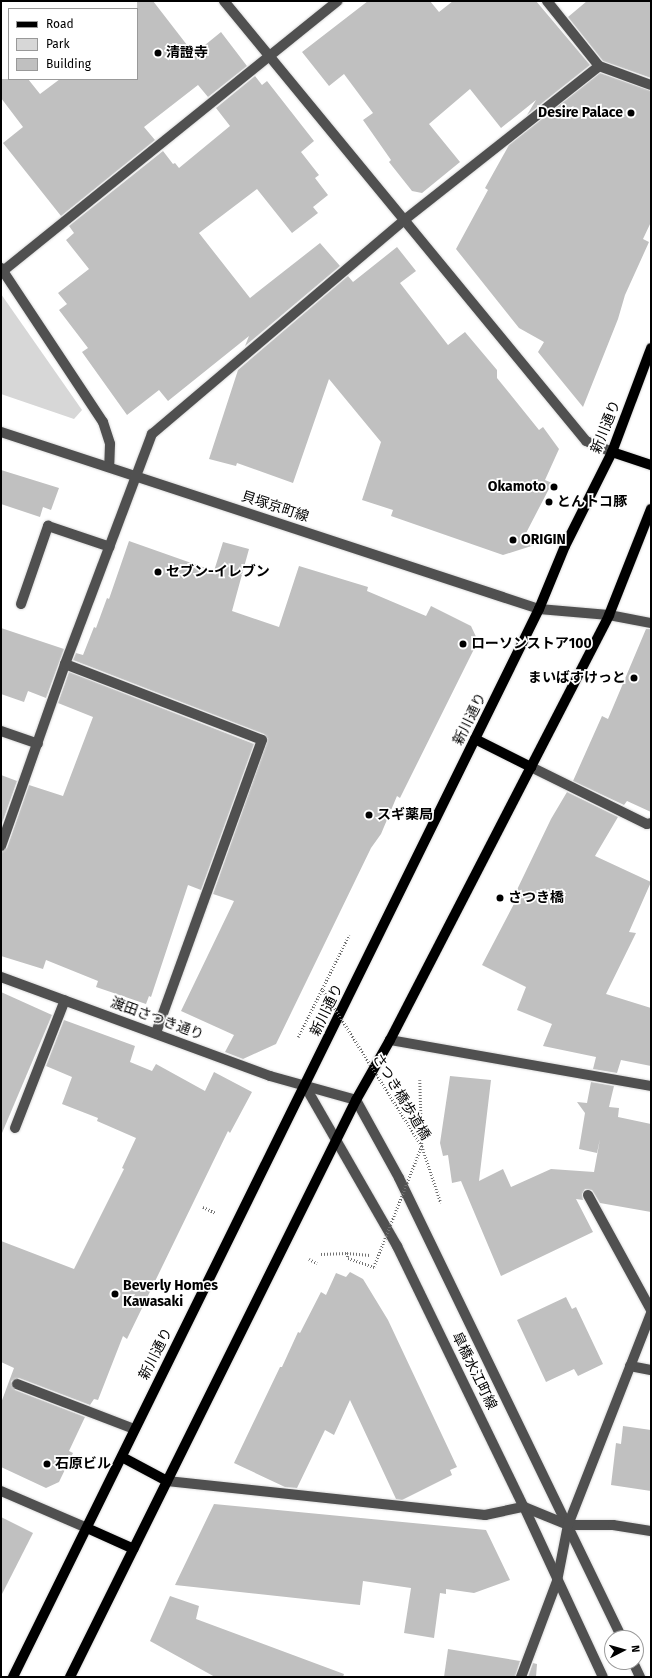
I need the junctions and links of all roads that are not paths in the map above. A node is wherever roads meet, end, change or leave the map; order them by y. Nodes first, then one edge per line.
1 (224, 1) edge
2 (338, 1) edge
3 (547, 1) edge
4 (268, 56) junction
5 (599, 66) junction
6 (651, 85) edge
7 (403, 221) junction
8 (2, 269) edge
9 (651, 348) edge
10 (1, 432) edge
11 (612, 452) junction
12 (651, 465) edge
13 (109, 467) junction
14 (137, 476) junction
15 (651, 509) edge
16 (110, 547) junction
17 (22, 604) dead end
18 (539, 609) junction
19 (609, 615) junction
20 (651, 623) edge
21 (65, 664) junction
22 (1, 732) edge
23 (476, 739) junction
24 (38, 744) junction
25 (531, 767) junction
26 (651, 823) edge
27 (1, 846) edge
28 (1, 977) edge
29 (65, 1000) junction
30 (156, 1034) junction
31 (390, 1040) junction
32 (304, 1086) junction
33 (651, 1086) edge
34 (356, 1100) junction
35 (15, 1128) dead end
36 (338, 1142) junction
37 (588, 1195) dead end
38 (651, 1311) edge
39 (630, 1366) junction
40 (651, 1370) edge
41 (17, 1384) dead end
42 (134, 1429) junction
43 (122, 1457) junction
44 (167, 1481) junction
45 (1, 1490) edge
46 (524, 1507) junction
47 (568, 1525) junction
48 (87, 1528) junction
49 (651, 1531) edge
50 (134, 1549) junction
51 (558, 1581) junction
52 (618, 1630) edge
53 (13, 1677) edge
54 (70, 1677) edge
55 (521, 1677) edge
56 (603, 1677) edge

1 - 4 street
2 - 4 street
3 - 5 street
4 - 7 street
4 - 8 street
5 - 6 street
5 - 7 street
7 - 11 street
7 - 14 street
8 - 13 street
9 - 11 main road, 新川通り
10 - 13 street, 貝塚京町線
11 - 12 main road
11 - 18 main road, 新川通り
13 - 14 street, 貝塚京町線
14 - 16 street
14 - 18 street, 貝塚京町線
15 - 19 main road
16 - 17 street
16 - 21 street
18 - 19 street, 貝塚京町線
18 - 23 main road, 新川通り
19 - 20 street, 貝塚京町線
19 - 25 main road
21 - 24 street
21 - 30 street
22 - 24 street
23 - 25 main road
23 - 32 main road, 新川通り
24 - 27 street
25 - 26 street
25 - 31 main road
28 - 29 street, 渡田さつき通り
29 - 30 street, 渡田さつき通り
29 - 35 street
30 - 32 street, 渡田さつき通り
31 - 33 street
31 - 34 main road
32 - 34 street, 渡田さつき通り
32 - 36 street, 皐橋水江町線
32 - 42 main road, 新川通り
34 - 36 main road
34 - 47 street, 皐橋水江町線
36 - 44 main road
36 - 46 street, 皐橋水江町線
37 - 38 street
38 - 39 street
39 - 40 street
39 - 47 street
41 - 42 street
42 - 43 main road, 新川通り
43 - 44 main road
43 - 48 main road, 新川通り
44 - 46 street
44 - 50 main road
45 - 48 street
46 - 47 street
46 - 51 street, 皐橋水江町線
47 - 49 street
47 - 51 street
47 - 52 street, 皐橋水江町線
48 - 50 main road
48 - 53 main road, 新川通り
50 - 54 main road
51 - 55 street
51 - 56 street, 皐橋水江町線

